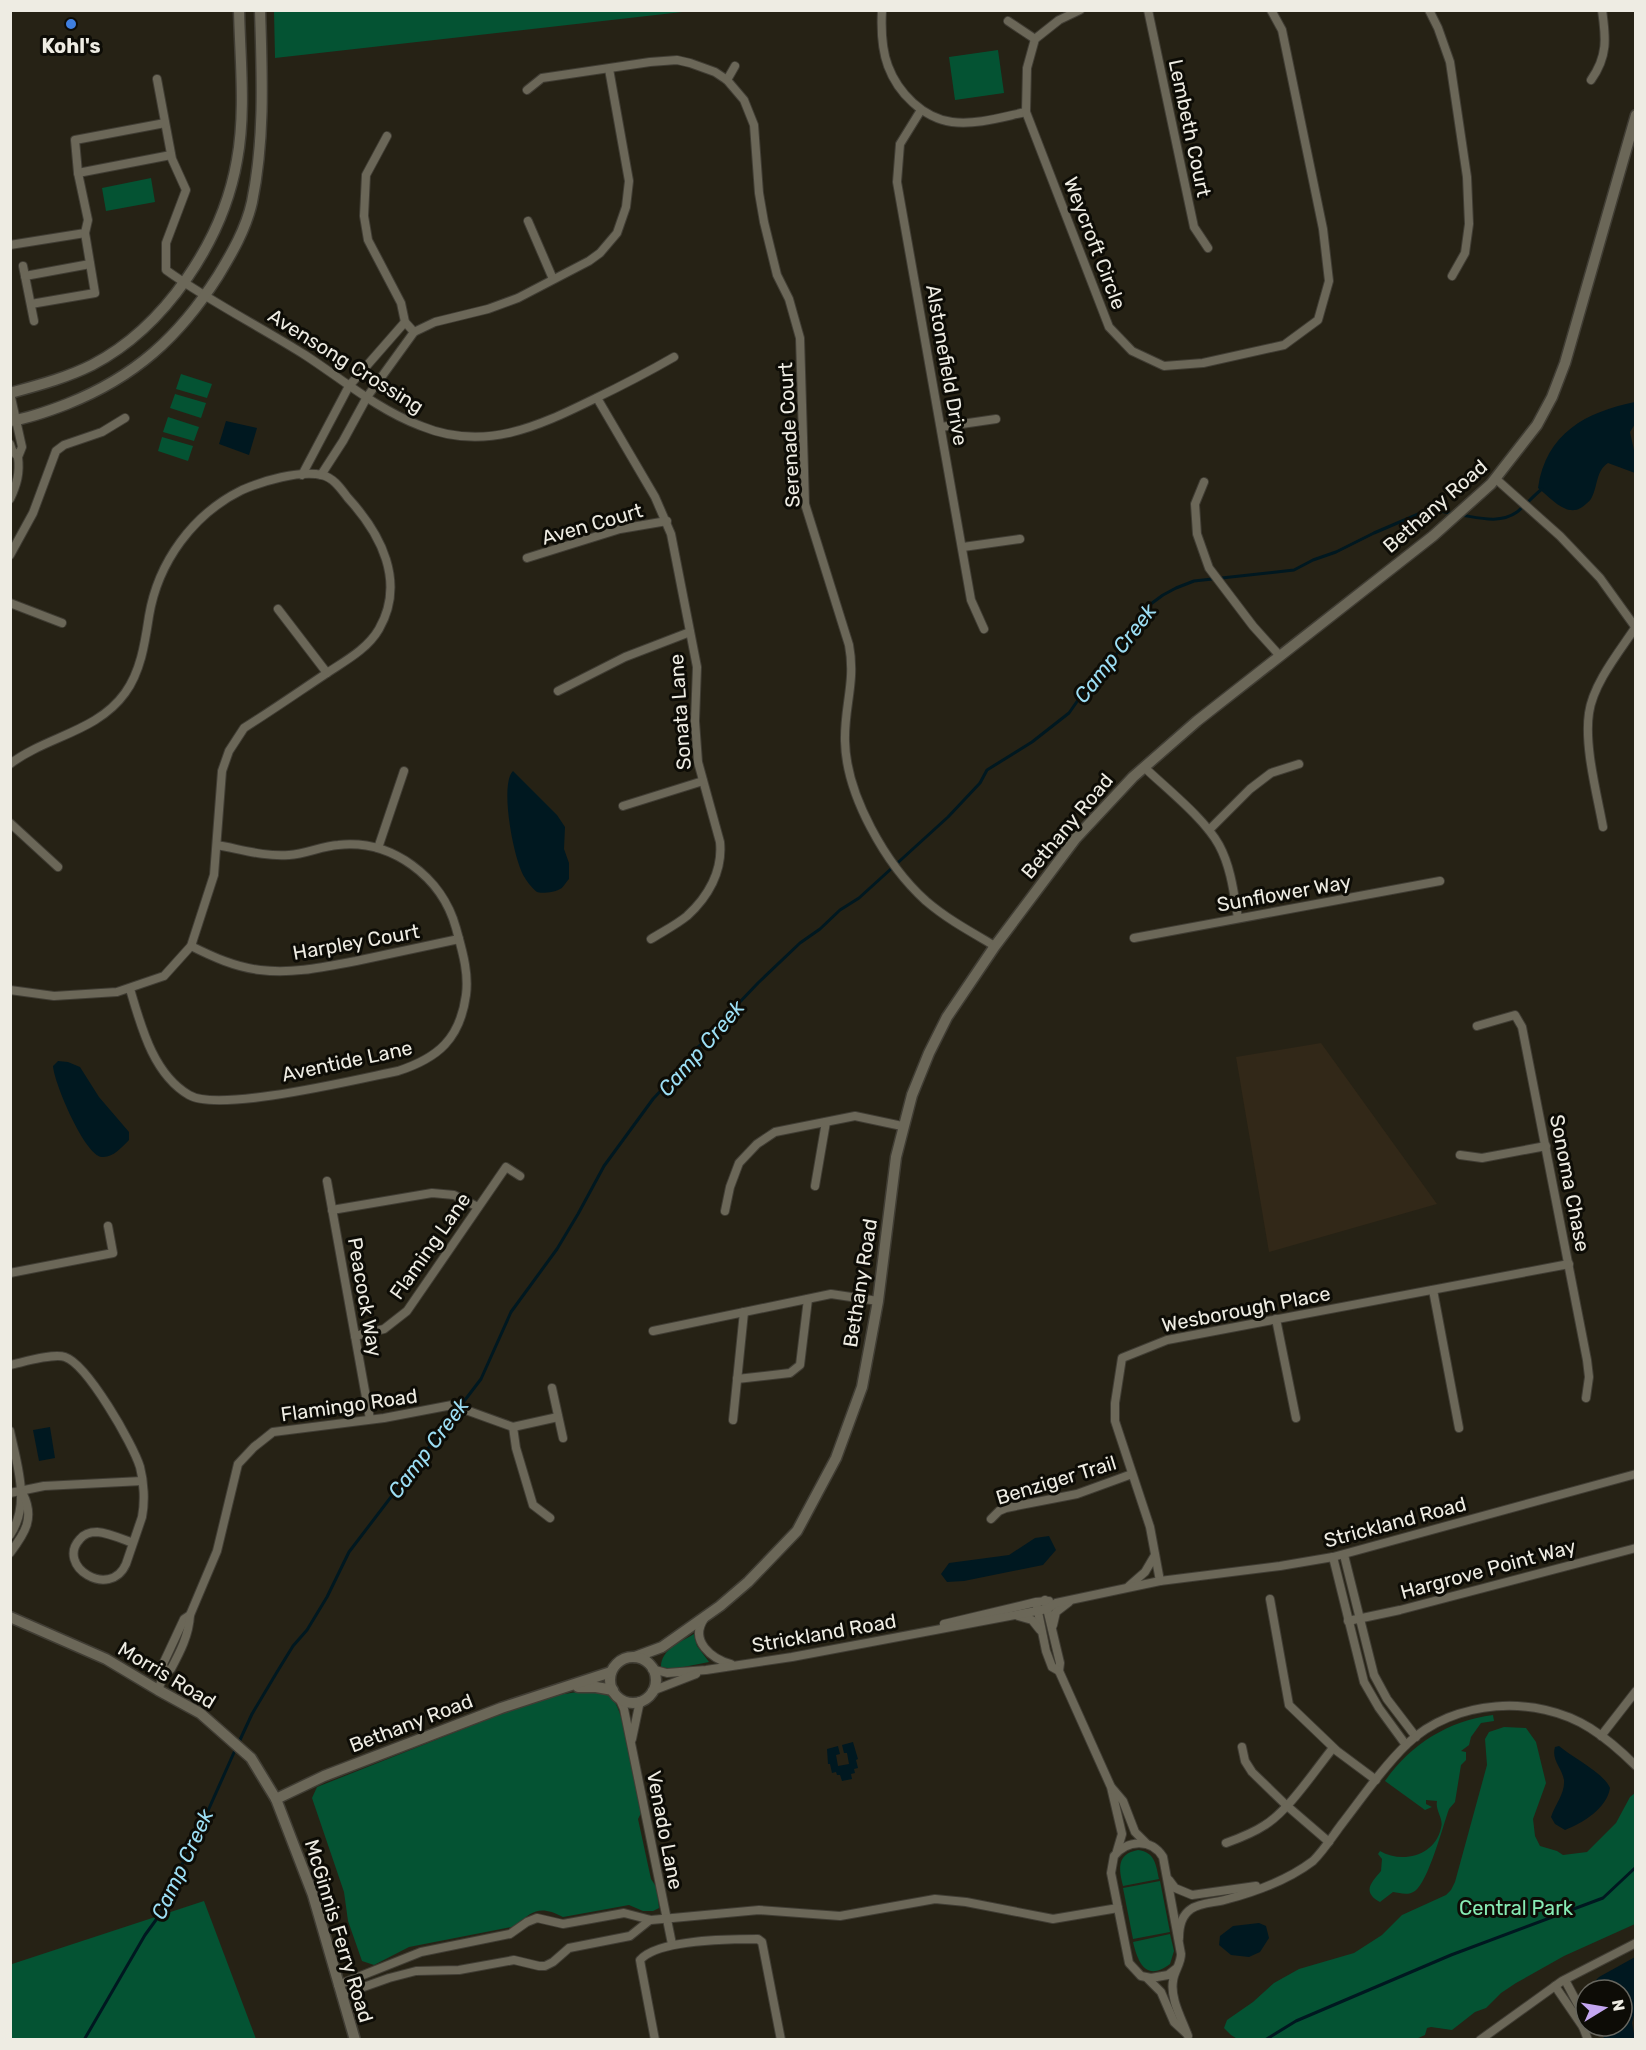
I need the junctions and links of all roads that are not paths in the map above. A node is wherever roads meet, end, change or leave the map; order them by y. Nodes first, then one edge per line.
1 (239, 10) edge
2 (260, 10) edge
3 (882, 10) edge
4 (1080, 10) edge
5 (1148, 10) edge
6 (1271, 10) edge
7 (1429, 10) edge
8 (1602, 10) edge
9 (1008, 21) dead end
10 (1035, 39) junction
11 (735, 66) dead end
12 (609, 69) junction
13 (158, 80) dead end
14 (727, 80) junction
15 (1591, 80) dead end
16 (527, 90) dead end
17 (921, 110) junction
18 (1026, 112) junction
19 (1635, 115) edge
20 (165, 123) junction
21 (387, 136) dead end
22 (171, 155) junction
23 (78, 173) junction
24 (528, 221) dead end
25 (85, 233) junction
26 (10, 245) edge
27 (1208, 248) dead end
28 (90, 264) junction
29 (23, 266) dead end
30 (25, 276) junction
31 (1452, 276) dead end
32 (553, 279) junction
33 (185, 284) junction
34 (206, 295) junction
35 (31, 304) junction
36 (34, 321) dead end
37 (405, 322) junction
38 (414, 332) junction
39 (674, 357) dead end
40 (349, 386) junction
41 (11, 393) edge
42 (367, 397) junction
43 (597, 398) junction
44 (124, 418) dead end
45 (996, 419) dead end
46 (14, 421) edge
47 (941, 427) junction
48 (10, 444) edge
49 (18, 457) junction
50 (302, 475) junction
51 (321, 475) junction
52 (1496, 479) junction
53 (1204, 482) dead end
54 (10, 499) edge
55 (667, 521) junction
56 (1020, 539) dead end
57 (963, 548) junction
58 (10, 555) edge
59 (527, 558) dead end
60 (10, 603) edge
61 (278, 609) dead end
62 (62, 622) dead end
63 (1635, 628) edge
64 (984, 629) dead end
65 (690, 632) junction
66 (1280, 656) junction
67 (327, 673) junction
68 (558, 691) dead end
69 (10, 764) edge
70 (1299, 764) dead end
71 (1144, 767) junction
72 (404, 771) dead end
73 (703, 781) junction
74 (622, 806) dead end
75 (10, 823) edge
76 (1603, 827) dead end
77 (1209, 830) junction
78 (217, 845) junction
79 (378, 848) junction
80 (58, 867) dead end
81 (1440, 881) dead end
82 (1238, 918) junction
83 (1134, 938) dead end
84 (459, 939) junction
85 (651, 939) dead end
86 (191, 946) junction
87 (995, 946) junction
88 (130, 988) junction
89 (10, 990) edge
90 (1477, 1026) dead end
91 (826, 1122) junction
92 (902, 1126) junction
93 (1546, 1146) junction
94 (1460, 1155) dead end
95 (520, 1176) dead end
96 (327, 1181) dead end
97 (815, 1186) dead end
98 (478, 1207) junction
99 (332, 1210) junction
100 (725, 1211) dead end
101 (108, 1226) dead end
102 (1569, 1264) junction
103 (10, 1273) edge
104 (1433, 1290) junction
105 (808, 1299) junction
106 (878, 1300) junction
107 (744, 1312) junction
108 (1276, 1319) junction
109 (653, 1331) dead end
110 (355, 1336) junction
111 (10, 1365) edge
112 (737, 1379) junction
113 (552, 1388) dead end
114 (1586, 1398) dead end
115 (558, 1417) junction
116 (1296, 1418) dead end
117 (370, 1419) junction
118 (734, 1420) dead end
119 (513, 1427) junction
120 (1459, 1428) dead end
121 (10, 1431) edge
122 (563, 1438) dead end
123 (1132, 1474) junction
124 (1635, 1474) edge
125 (142, 1481) junction
126 (21, 1490) junction
127 (10, 1492) edge
128 (550, 1518) dead end
129 (990, 1519) dead end
130 (10, 1535) edge
131 (133, 1543) junction
132 (1635, 1548) edge
133 (10, 1553) edge
134 (1344, 1555) junction
135 (1155, 1556) junction
136 (1333, 1557) junction
137 (1160, 1581) junction
138 (1126, 1589) junction
139 (1078, 1598) junction
140 (1270, 1599) dead end
141 (1045, 1600) junction
142 (1036, 1602) junction
143 (1056, 1603) junction
144 (1047, 1609) junction
145 (1038, 1611) junction
146 (190, 1615) junction
147 (707, 1615) junction
148 (1011, 1616) junction
149 (10, 1617) edge
150 (1360, 1618) junction
151 (1348, 1621) junction
152 (1041, 1632) junction
153 (917, 1633) junction
154 (1053, 1638) junction
155 (171, 1646) junction
156 (662, 1647) junction
157 (180, 1651) junction
158 (635, 1657) junction
159 (735, 1666) junction
160 (651, 1667) junction
161 (706, 1670) junction
162 (1059, 1671) junction
163 (165, 1672) junction
164 (611, 1672) junction
165 (562, 1688) junction
166 (158, 1690) junction
167 (613, 1690) junction
168 (652, 1691) junction
169 (1635, 1691) edge
170 (620, 1700) junction
171 (640, 1701) junction
172 (1601, 1736) junction
173 (1416, 1737) junction
174 (1406, 1745) junction
175 (1242, 1747) dead end
176 (1333, 1748) junction
177 (632, 1750) junction
178 (1635, 1766) edge
179 (1376, 1780) junction
180 (1111, 1787) junction
181 (276, 1799) junction
182 (1286, 1805) junction
183 (1329, 1842) junction
184 (1226, 1843) dead end
185 (1147, 1844) junction
186 (1116, 1853) junction
187 (1167, 1878) junction
188 (1272, 1884) junction
189 (1118, 1908) junction
190 (666, 1917) junction
191 (651, 1920) junction
192 (1179, 1938) junction
193 (1635, 1943) edge
194 (672, 1944) junction
195 (1177, 1968) junction
196 (1144, 1977) junction
197 (1565, 1980) junction
198 (1555, 1986) junction
199 (339, 1990) junction
200 (1173, 1994) junction
201 (1574, 1997) edge
202 (1163, 1998) junction
203 (1574, 2014) edge
204 (1190, 2038) edge
205 (355, 2040) edge
206 (655, 2040) edge
207 (781, 2040) edge
208 (1480, 2040) edge

1 - 33 street
2 - 34 street
3 - 17 street
4 - 10 street
5 - 27 street, Lembeth Court
6 - 18 street, Weycroft Circle
7 - 31 street
8 - 15 street
9 - 10 street
10 - 18 street, Weycroft Circle
11 - 14 street
12 - 14 street, Serenade Court
12 - 16 street, Serenade Court
12 - 32 street
13 - 20 street
14 - 87 street, Serenade Court
17 - 18 street
17 - 47 street, Alstonefield Drive
19 - 52 street, Bethany Road
20 - 22 street
20 - 23 street
21 - 37 street
22 - 23 street
22 - 33 street, Avensong Crossing
23 - 25 street
24 - 32 street
25 - 26 street
25 - 28 street
28 - 30 street
28 - 35 street
29 - 30 street
30 - 35 street
32 - 38 street
33 - 34 street, Avensong Crossing
33 - 41 street
34 - 40 street, Avensong Crossing
34 - 46 street
35 - 36 street
37 - 38 street
37 - 40 street
38 - 42 street
39 - 43 street, Avensong Crossing
40 - 42 street, Avensong Crossing
40 - 50 street
41 - 46 street
42 - 43 street, Avensong Crossing
42 - 51 street
43 - 55 street, Sonata Lane
44 - 58 street
45 - 47 street
46 - 49 street
47 - 57 street, Alstonefield Drive
48 - 49 street
49 - 54 street
50 - 51 street
50 - 69 street
51 - 67 street
52 - 63 street
52 - 66 street, Bethany Road
53 - 66 street
55 - 59 street, Aven Court
55 - 65 street, Sonata Lane
56 - 57 street
57 - 64 street, Alstonefield Drive
60 - 62 street
61 - 67 street
63 - 76 street
65 - 68 street
65 - 73 street, Sonata Lane
66 - 71 street, Bethany Road
67 - 78 street
70 - 77 street
71 - 77 street
71 - 87 street, Bethany Road
72 - 79 street
73 - 74 street
73 - 85 street, Sonata Lane
75 - 80 street
77 - 82 street
78 - 79 street, Aventide Lane
78 - 86 street
79 - 84 street, Aventide Lane
81 - 82 street, Sunflower Way
82 - 83 street, Sunflower Way
84 - 86 street, Harpley Court
84 - 88 street, Aventide Lane
86 - 88 street
87 - 92 street, Bethany Road
88 - 89 street
90 - 93 street, Sonoma Chase
91 - 92 street
91 - 97 street
91 - 100 street
92 - 106 street, Bethany Road
93 - 94 street
93 - 102 street, Sonoma Chase
95 - 98 street, Flaming Lane
96 - 99 street, Peacock Way
98 - 99 street
98 - 110 street, Flaming Lane
99 - 110 street, Peacock Way
101 - 103 street
102 - 104 street, Wesborough Place
102 - 114 street, Sonoma Chase
104 - 108 street, Wesborough Place
104 - 120 street
105 - 106 street
105 - 107 street
105 - 112 street
106 - 147 street, Bethany Road
107 - 109 street
107 - 112 street
108 - 116 street
108 - 123 street, Wesborough Place
110 - 117 street, Peacock Way
111 - 125 street
112 - 118 street
113 - 115 street
115 - 119 street
115 - 122 street
117 - 119 street, Flamingo Road
117 - 146 street, Flamingo Road
119 - 128 street
121 - 126 street
123 - 129 street, Benziger Trail
123 - 135 street, Wesborough Place
124 - 134 street, Strickland Road
125 - 126 street
125 - 131 street
126 - 127 street
126 - 130 street
126 - 133 street
131 - 131 street
132 - 150 street, Hargrove Point Way
134 - 136 street, Strickland Road
134 - 150 street
135 - 137 street, Wesborough Place
135 - 138 street
136 - 137 street, Strickland Road
136 - 151 street
137 - 138 street, Strickland Road
138 - 139 street, Strickland Road
139 - 143 street, Strickland Road
139 - 154 street
140 - 176 street
141 - 142 street, Strickland Road
141 - 143 street, Strickland Road
141 - 144 street
142 - 145 street
142 - 153 street, Strickland Road
143 - 144 street, Strickland Road
144 - 145 street, Strickland Road
144 - 154 street
145 - 148 street, Strickland Road
145 - 152 street
146 - 155 street, Flamingo Road
146 - 157 street, Flamingo Road
147 - 156 street, Bethany Road
147 - 159 street, Strickland Road
148 - 152 street
148 - 153 street, Strickland Road
149 - 166 street, Morris Road
150 - 151 street, Hargrove Point Way
150 - 173 street
151 - 174 street
152 - 162 street
153 - 159 street, Strickland Road
154 - 162 street
155 - 157 street
155 - 163 street, Flamingo Road
156 - 158 street, Bethany Road
156 - 160 street, Bethany Road
157 - 163 street, Flamingo Road
158 - 160 street
158 - 164 street
159 - 161 street, Strickland Road
160 - 161 street, Strickland Road
160 - 168 street
161 - 168 street, Strickland Road
162 - 180 street
163 - 166 street, Flamingo Road
164 - 165 street, Bethany Road
164 - 167 street
165 - 167 street, Bethany Road
165 - 181 street, Bethany Road
166 - 181 street, Morris Road
167 - 170 street
168 - 171 street
169 - 172 street
170 - 171 street
170 - 177 street, Venado Lane
171 - 177 street, Venado Lane
172 - 173 street
172 - 178 street
173 - 174 street
174 - 179 street
175 - 182 street
176 - 179 street
176 - 182 street
177 - 190 street, Venado Lane
179 - 183 street
180 - 185 street
180 - 186 street
181 - 199 street, McGinnis Ferry Road
182 - 183 street
182 - 184 street
183 - 188 street
185 - 186 street
185 - 187 street
186 - 189 street
187 - 188 street
187 - 192 street
188 - 192 street
189 - 190 street
189 - 196 street
190 - 191 street
190 - 194 street, Venado Lane
191 - 199 street
191 - 199 street
192 - 195 street
193 - 197 street
194 - 206 street
194 - 207 street
195 - 196 street
195 - 200 street
196 - 202 street
197 - 198 street
197 - 201 street
198 - 203 street
198 - 208 street
199 - 205 street, McGinnis Ferry Road
200 - 202 street
200 - 204 street
202 - 204 street

